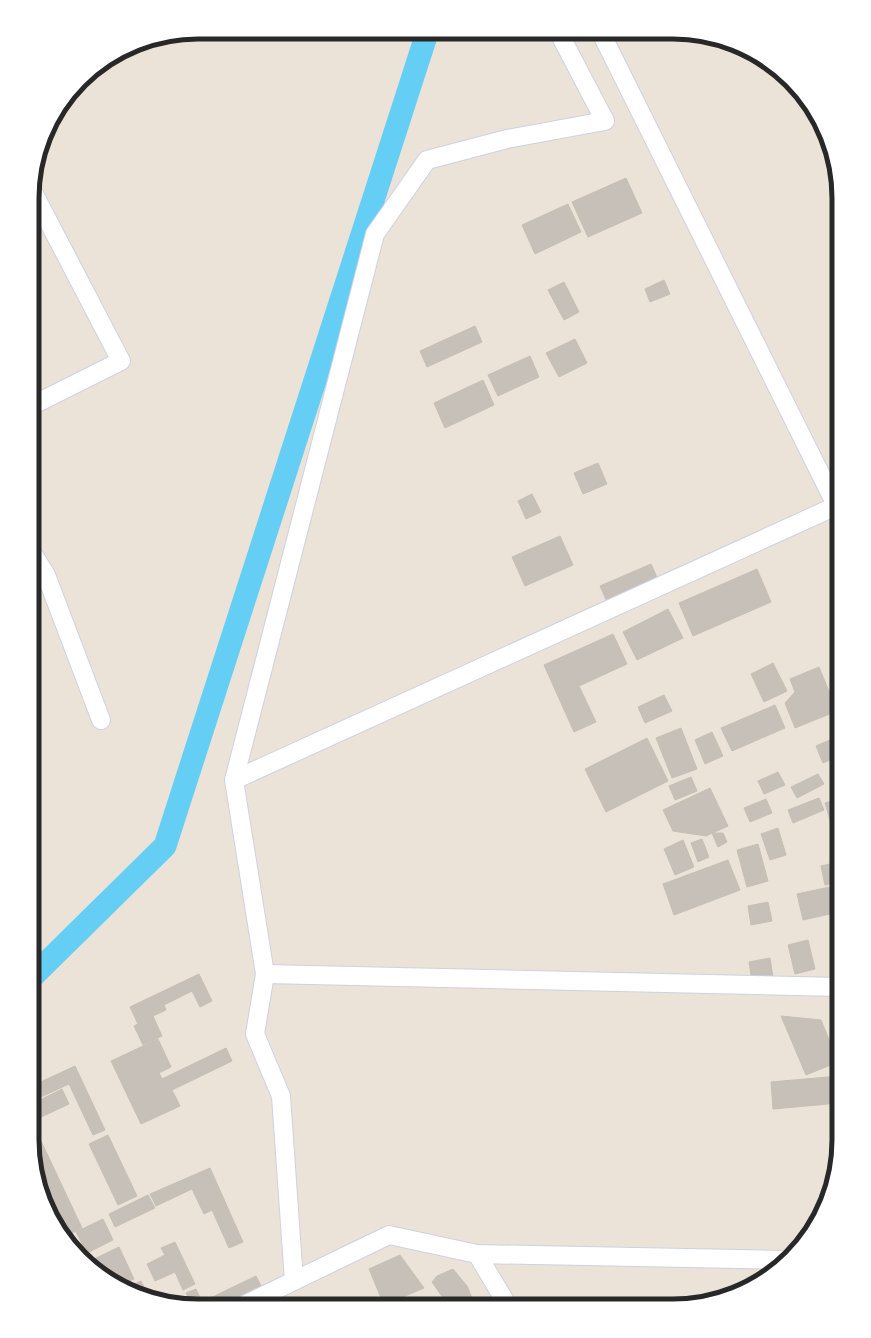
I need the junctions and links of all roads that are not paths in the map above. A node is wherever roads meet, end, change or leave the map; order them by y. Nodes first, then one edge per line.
1 (562, 39) edge
2 (604, 39) edge
3 (39, 204) edge
4 (39, 402) edge
5 (832, 497) edge
6 (832, 512) edge
7 (39, 564) edge
8 (101, 720) dead end
9 (234, 780) junction
10 (265, 974) junction
11 (832, 988) edge
12 (477, 1254) junction
13 (778, 1260) edge
14 (294, 1281) junction
15 (256, 1299) edge
16 (504, 1299) edge

1 - 9 street
2 - 5 street
3 - 4 street
6 - 9 street
7 - 8 street
9 - 10 street
10 - 11 street
10 - 14 street
12 - 13 street
12 - 14 street
12 - 16 street
14 - 15 street

